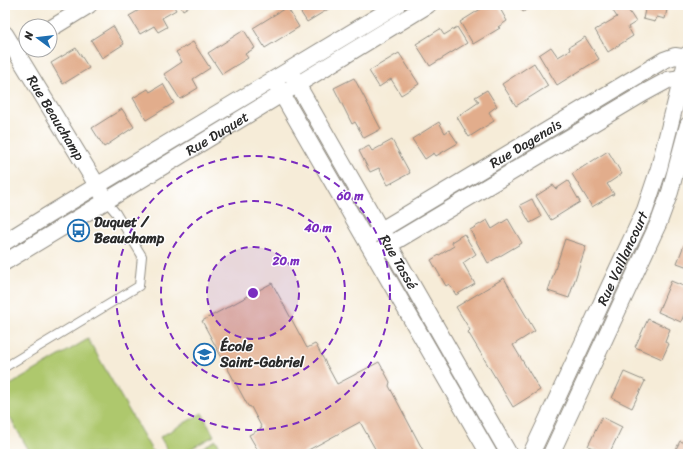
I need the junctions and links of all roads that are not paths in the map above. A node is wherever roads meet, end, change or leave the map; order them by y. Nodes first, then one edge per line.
1 (88, 5) edge
2 (397, 5) edge
3 (428, 5) edge
4 (58, 24) edge
5 (5, 34) edge
6 (18, 45) edge
7 (688, 56) edge
8 (26, 58) edge
9 (289, 70) junction
10 (685, 77) edge
11 (274, 79) junction
12 (297, 85) junction
13 (282, 94) junction
14 (688, 125) edge
15 (98, 186) junction
16 (106, 201) junction
17 (380, 231) junction
18 (365, 240) junction
19 (5, 242) edge
20 (389, 246) junction
21 (374, 254) junction
22 (5, 262) edge
23 (5, 367) edge
24 (489, 454) edge
25 (509, 454) edge
26 (531, 454) edge
27 (552, 454) edge

1 - 4 street
2 - 9 street, Rue Duquet
3 - 12 street, Rue Duquet
5 - 6 street, Rue Beauchamp
7 - 10 street, Rue Vaillancourt
7 - 17 street, Rue Dagenais
8 - 15 street, Rue Beauchamp
9 - 11 street, Rue Duquet
9 - 12 street, Rue Tassé
10 - 20 street, Rue Dagenais
10 - 26 street, Rue Vaillancourt
11 - 13 street, Rue Tassé
11 - 15 street, Rue Duquet
12 - 13 street, Rue Duquet
12 - 17 street, Rue Tassé
13 - 16 street, Rue Duquet
13 - 18 street, Rue Tassé
14 - 27 street, Rue Vaillancourt
15 - 16 street, Rue Beauchamp
15 - 19 street, Rue Duquet
16 - 22 street, Rue Duquet
16 - 23 lane
17 - 18 street, Rue Dagenais
17 - 20 street, Rue Tassé
18 - 21 street, Rue Tassé
20 - 21 street, Rue Dagenais
20 - 25 street, Rue Tassé
21 - 24 street, Rue Tassé

